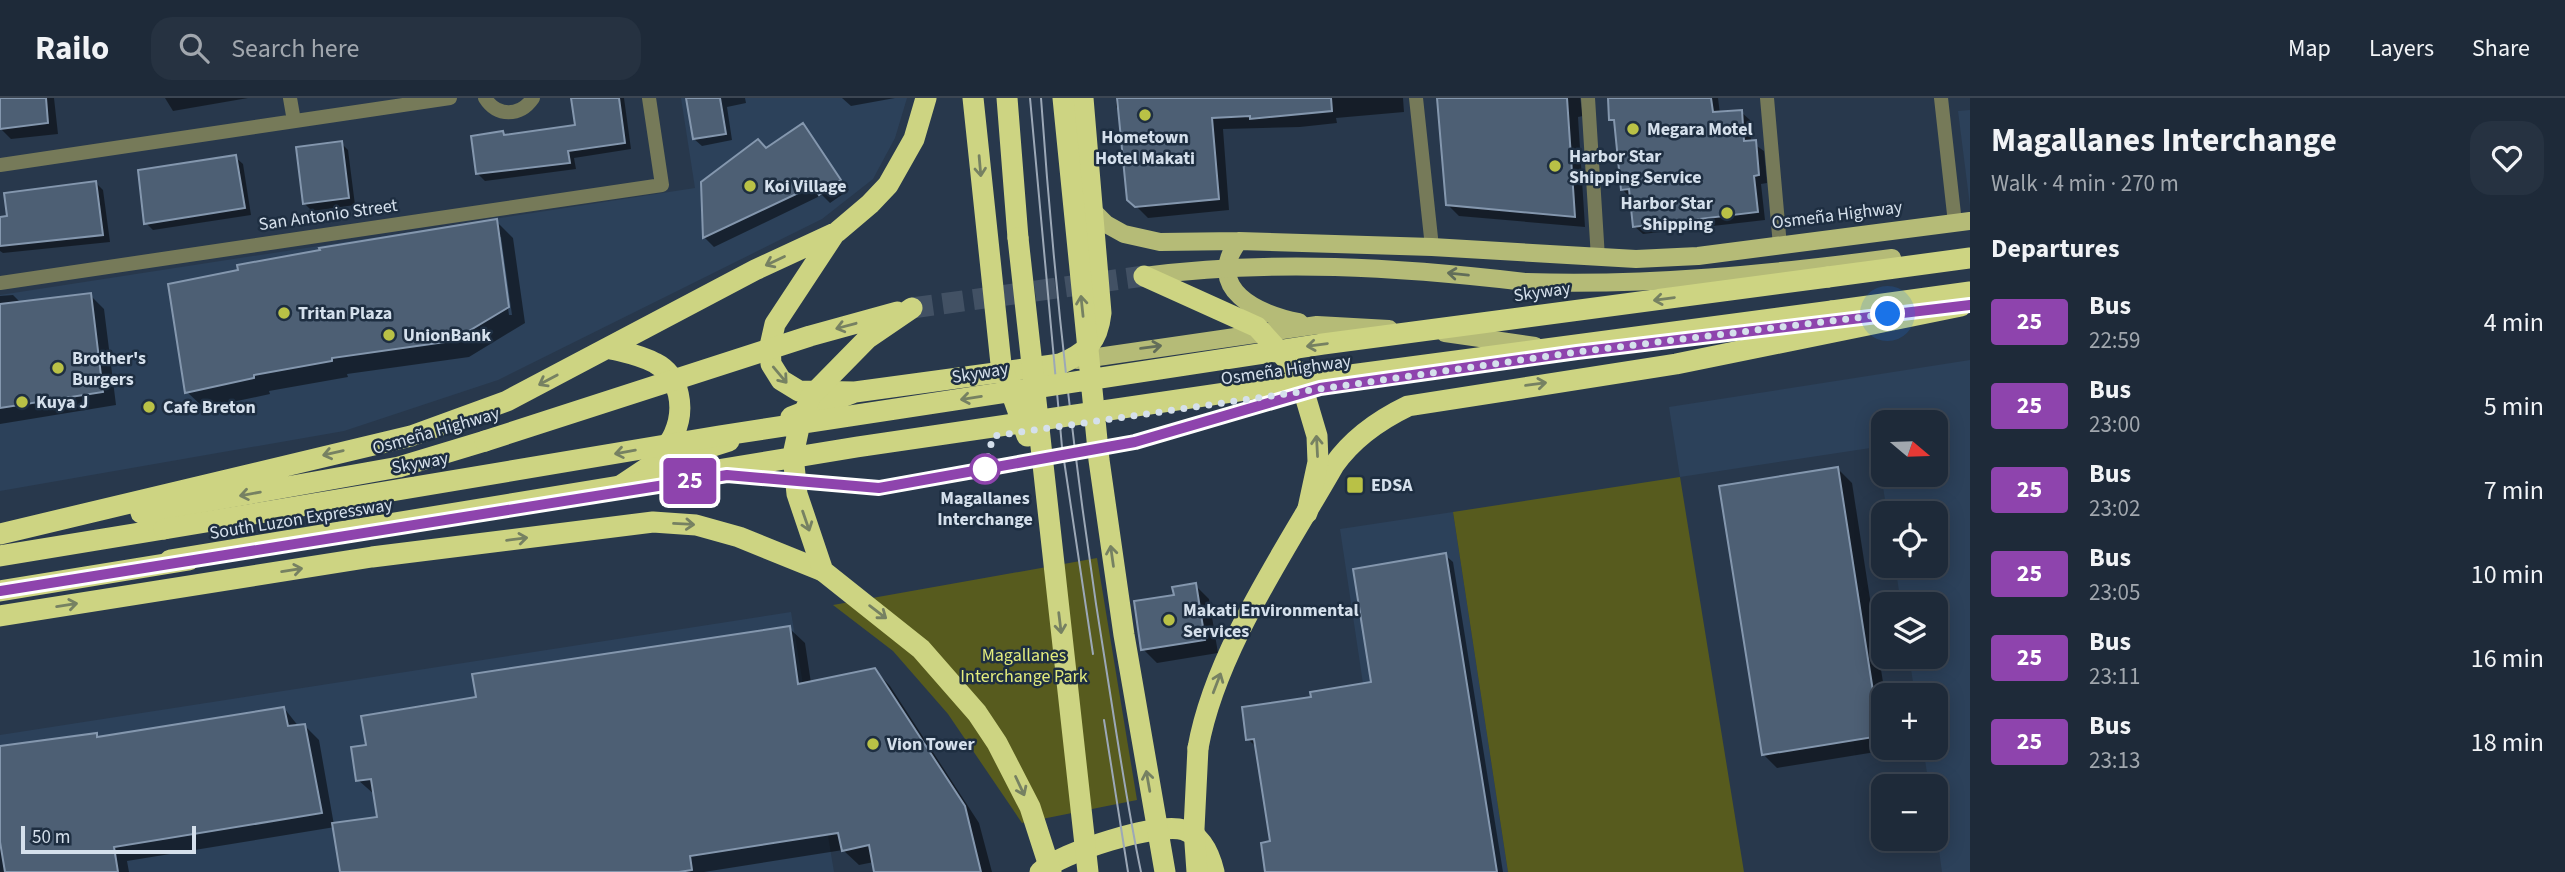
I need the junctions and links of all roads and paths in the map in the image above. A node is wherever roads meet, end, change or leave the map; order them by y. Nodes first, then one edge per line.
1 (290, 98) edge
2 (450, 98) edge
3 (485, 98) edge
4 (533, 98) edge
5 (649, 98) edge
6 (926, 98) edge
7 (973, 98) edge
8 (1007, 98) edge
9 (1063, 98) edge
10 (1083, 98) edge
11 (1416, 98) edge
12 (1587, 98) edge
13 (1767, 98) edge
14 (1941, 98) edge
15 (294, 121) junction
16 (0, 165) edge
17 (1091, 209) junction
18 (1962, 222) edge
19 (837, 232) junction
20 (1239, 241) junction
21 (1780, 246) junction
22 (1432, 247) junction
23 (1970, 248) edge
24 (1598, 258) junction
25 (1970, 258) edge
26 (1144, 276) joint
27 (0, 284) edge
28 (1967, 301) edge
29 (1317, 325) junction
30 (608, 348) junction
31 (1577, 352) junction
32 (1060, 364) junction
33 (855, 392) junction
34 (650, 466) junction
35 (1044, 482) junction
36 (610, 492) junction
37 (1307, 513) junction
38 (0, 535) edge
39 (0, 556) edge
40 (823, 571) junction
41 (0, 589) edge
42 (0, 616) edge
43 (1040, 872) edge
44 (1051, 872) edge
45 (1088, 872) edge
46 (1165, 872) edge
47 (1197, 872) edge
48 (1214, 872) edge

1 - 15 street
2 - 15 street
3 - 4 street
5 - 27 street, San Antonio Street
6 - 19 highway
7 -> 35 highway, bridge
8 - 35 highway, bridge
46 -> 9 highway, bridge
10 - 17 highway
11 - 22 street
12 - 24 street
13 - 21 street
14 - 18 street
15 - 16 street
17 - 20 main road, Osmeña Highway
17 - 32 highway
18 - 21 main road, Osmeña Highway
19 -> 30 highway
19 -> 33 highway
20 - 22 main road, Osmeña Highway
20 - 29 main road
21 - 24 main road, Osmeña Highway
22 - 24 main road, Osmeña Highway
23 -> 26 main road, bridge
25 -> 39 highway, Skyway, bridge
37 -> 26 highway, bridge
28 - 31 main road, Osmeña Highway
37 -> 28 highway
28 - 41 highway, bridge
29 - 31 main road
32 -> 29 main road
30 - 34 highway
30 -> 38 highway
31 - 36 main road, Osmeña Highway
32 - 33 highway
33 - 34 highway
34 - 36 highway
35 -> 45 highway, bridge
36 - 41 highway, South Luzon Expressway
47 -> 37 highway, bridge
40 -> 38 highway, Osmeña Highway, bridge
42 -> 40 highway
40 -> 44 highway, bridge
43 - 48 highway

